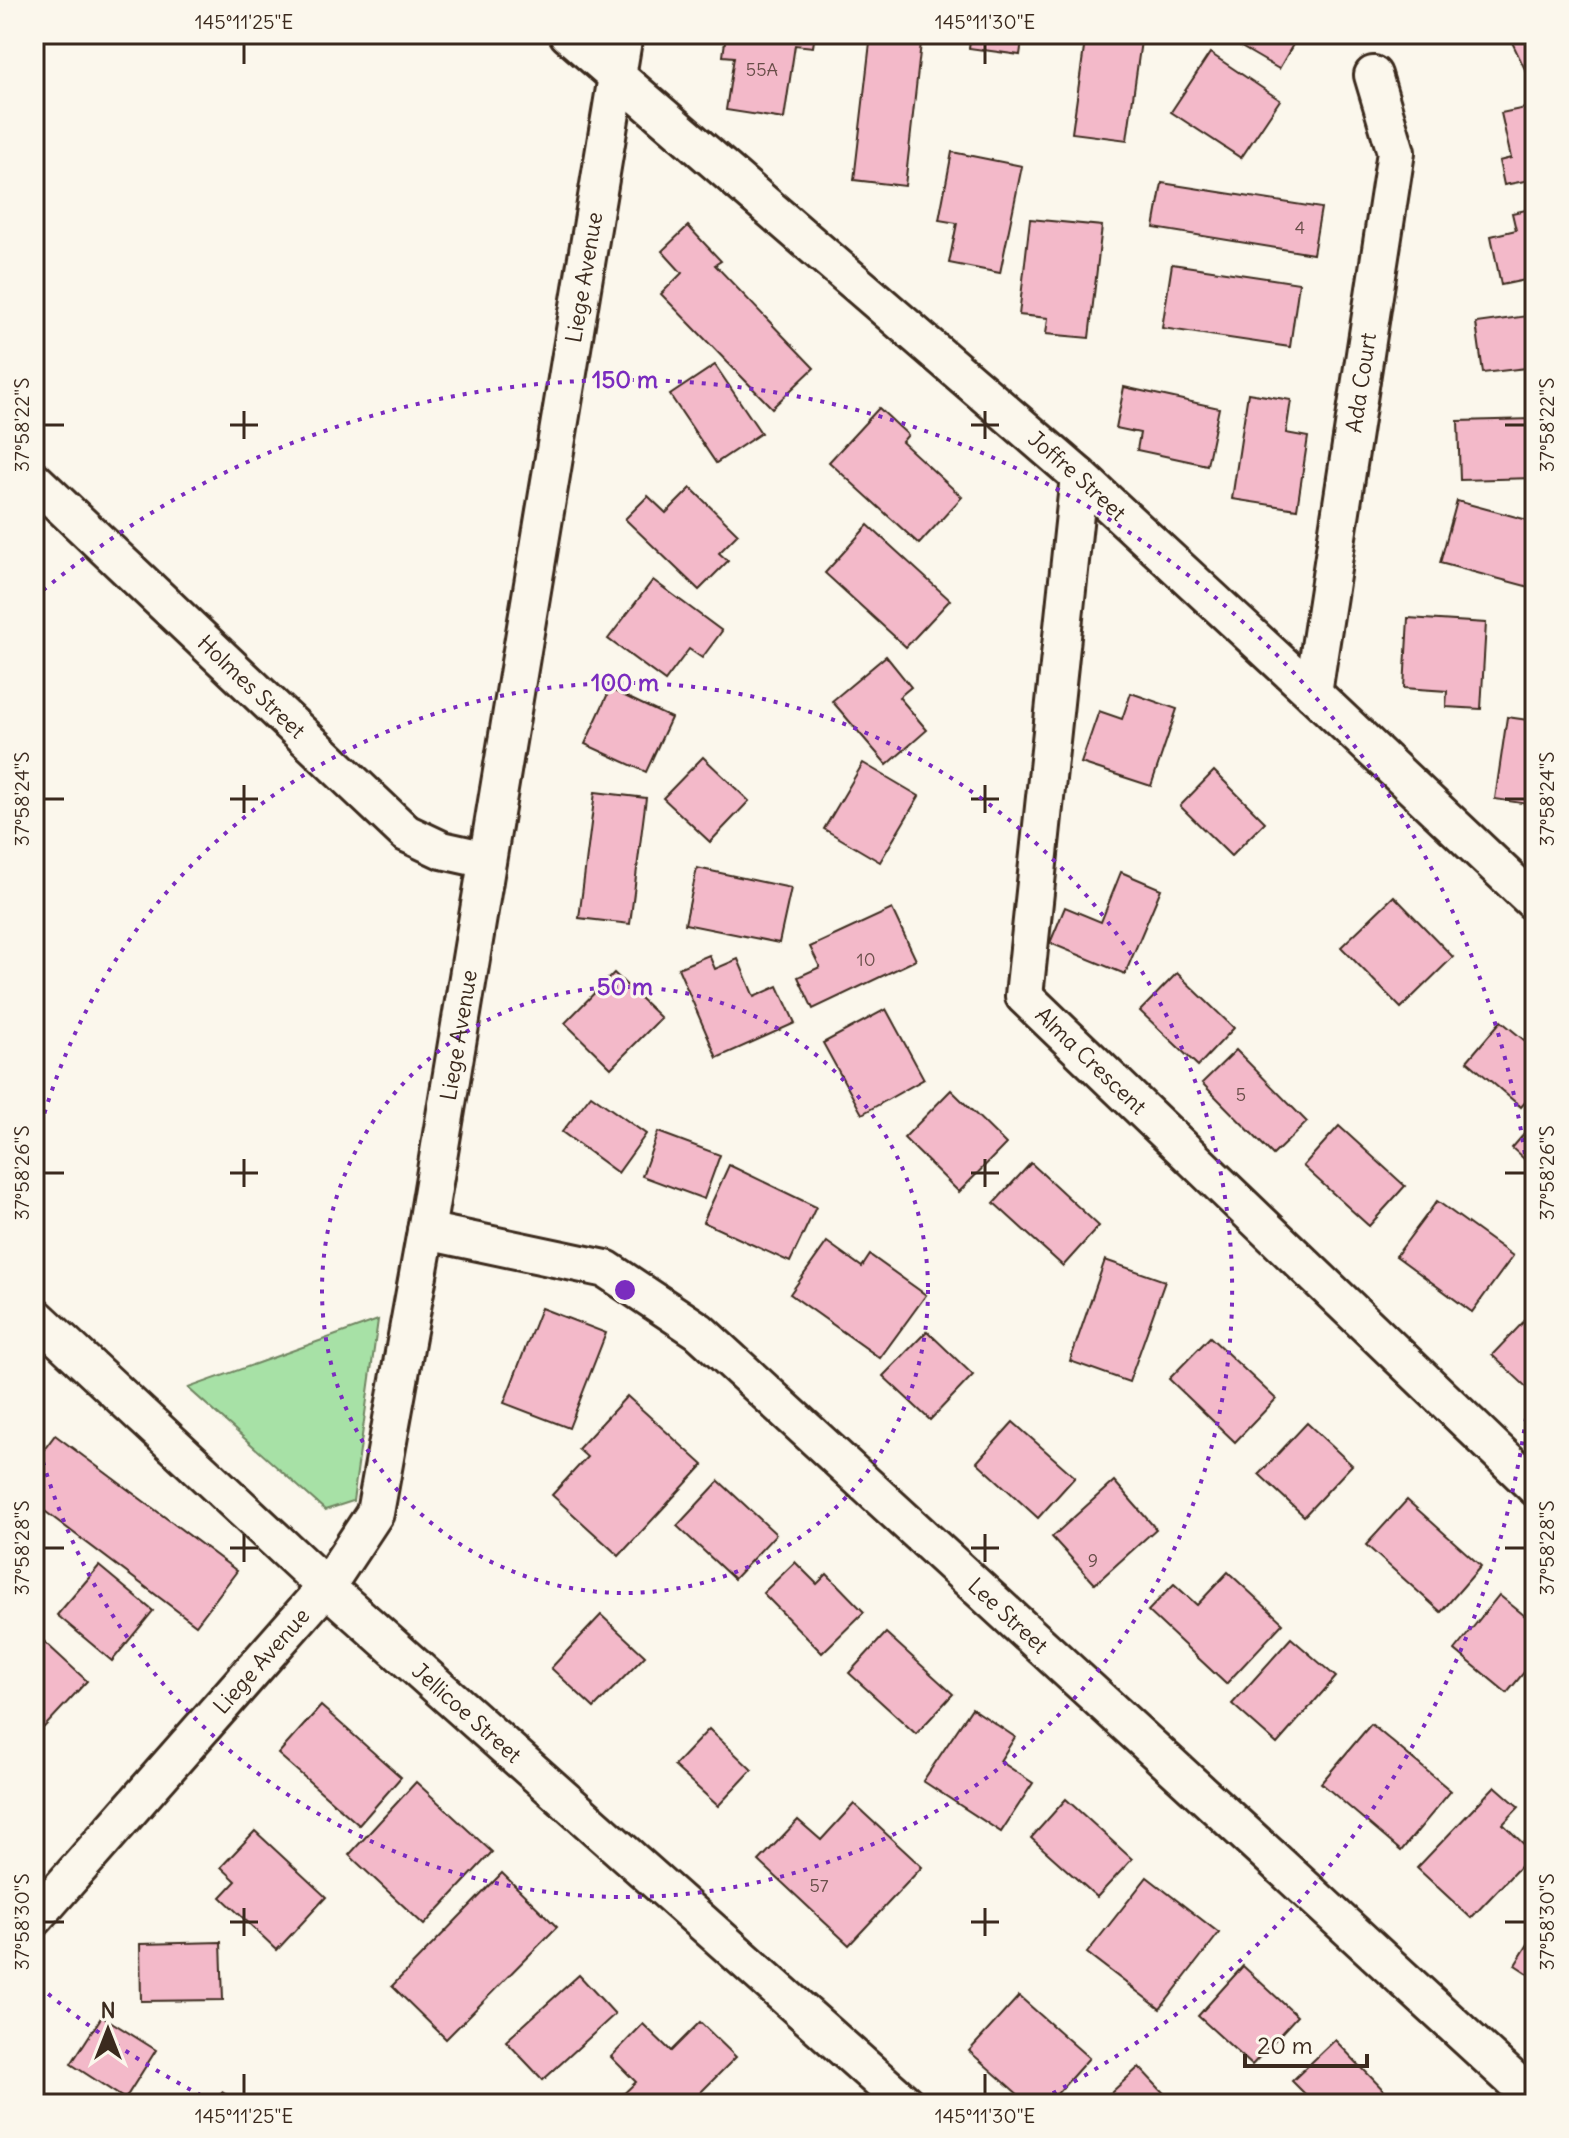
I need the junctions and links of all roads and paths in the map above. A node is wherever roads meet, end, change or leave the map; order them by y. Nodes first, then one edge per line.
1 (568, 34) edge
2 (624, 34) edge
3 (1373, 75) dead end
4 (617, 79) junction
5 (1079, 476) junction
6 (34, 480) edge
7 (1313, 693) junction
8 (487, 860) junction
9 (1535, 903) edge
10 (426, 1231) junction
11 (34, 1315) edge
12 (1535, 1487) edge
13 (326, 1587) junction
14 (34, 1919) edge
15 (1535, 2100) edge
16 (906, 2104) edge

1 - 4 street, Joffre Street
2 - 4 street, Liege Avenue
3 - 7 street, Ada Court
4 - 5 street, Joffre Street
4 - 8 street, Liege Avenue
5 - 7 street, Joffre Street
5 - 12 street, Alma Crescent
6 - 8 street, Holmes Street
7 - 9 street, Joffre Street
8 - 10 street, Liege Avenue
10 - 13 street, Liege Avenue
10 - 15 street, Lee Street
11 - 13 street, Jellicoe Street
13 - 14 street, Liege Avenue
13 - 16 street, Jellicoe Street

